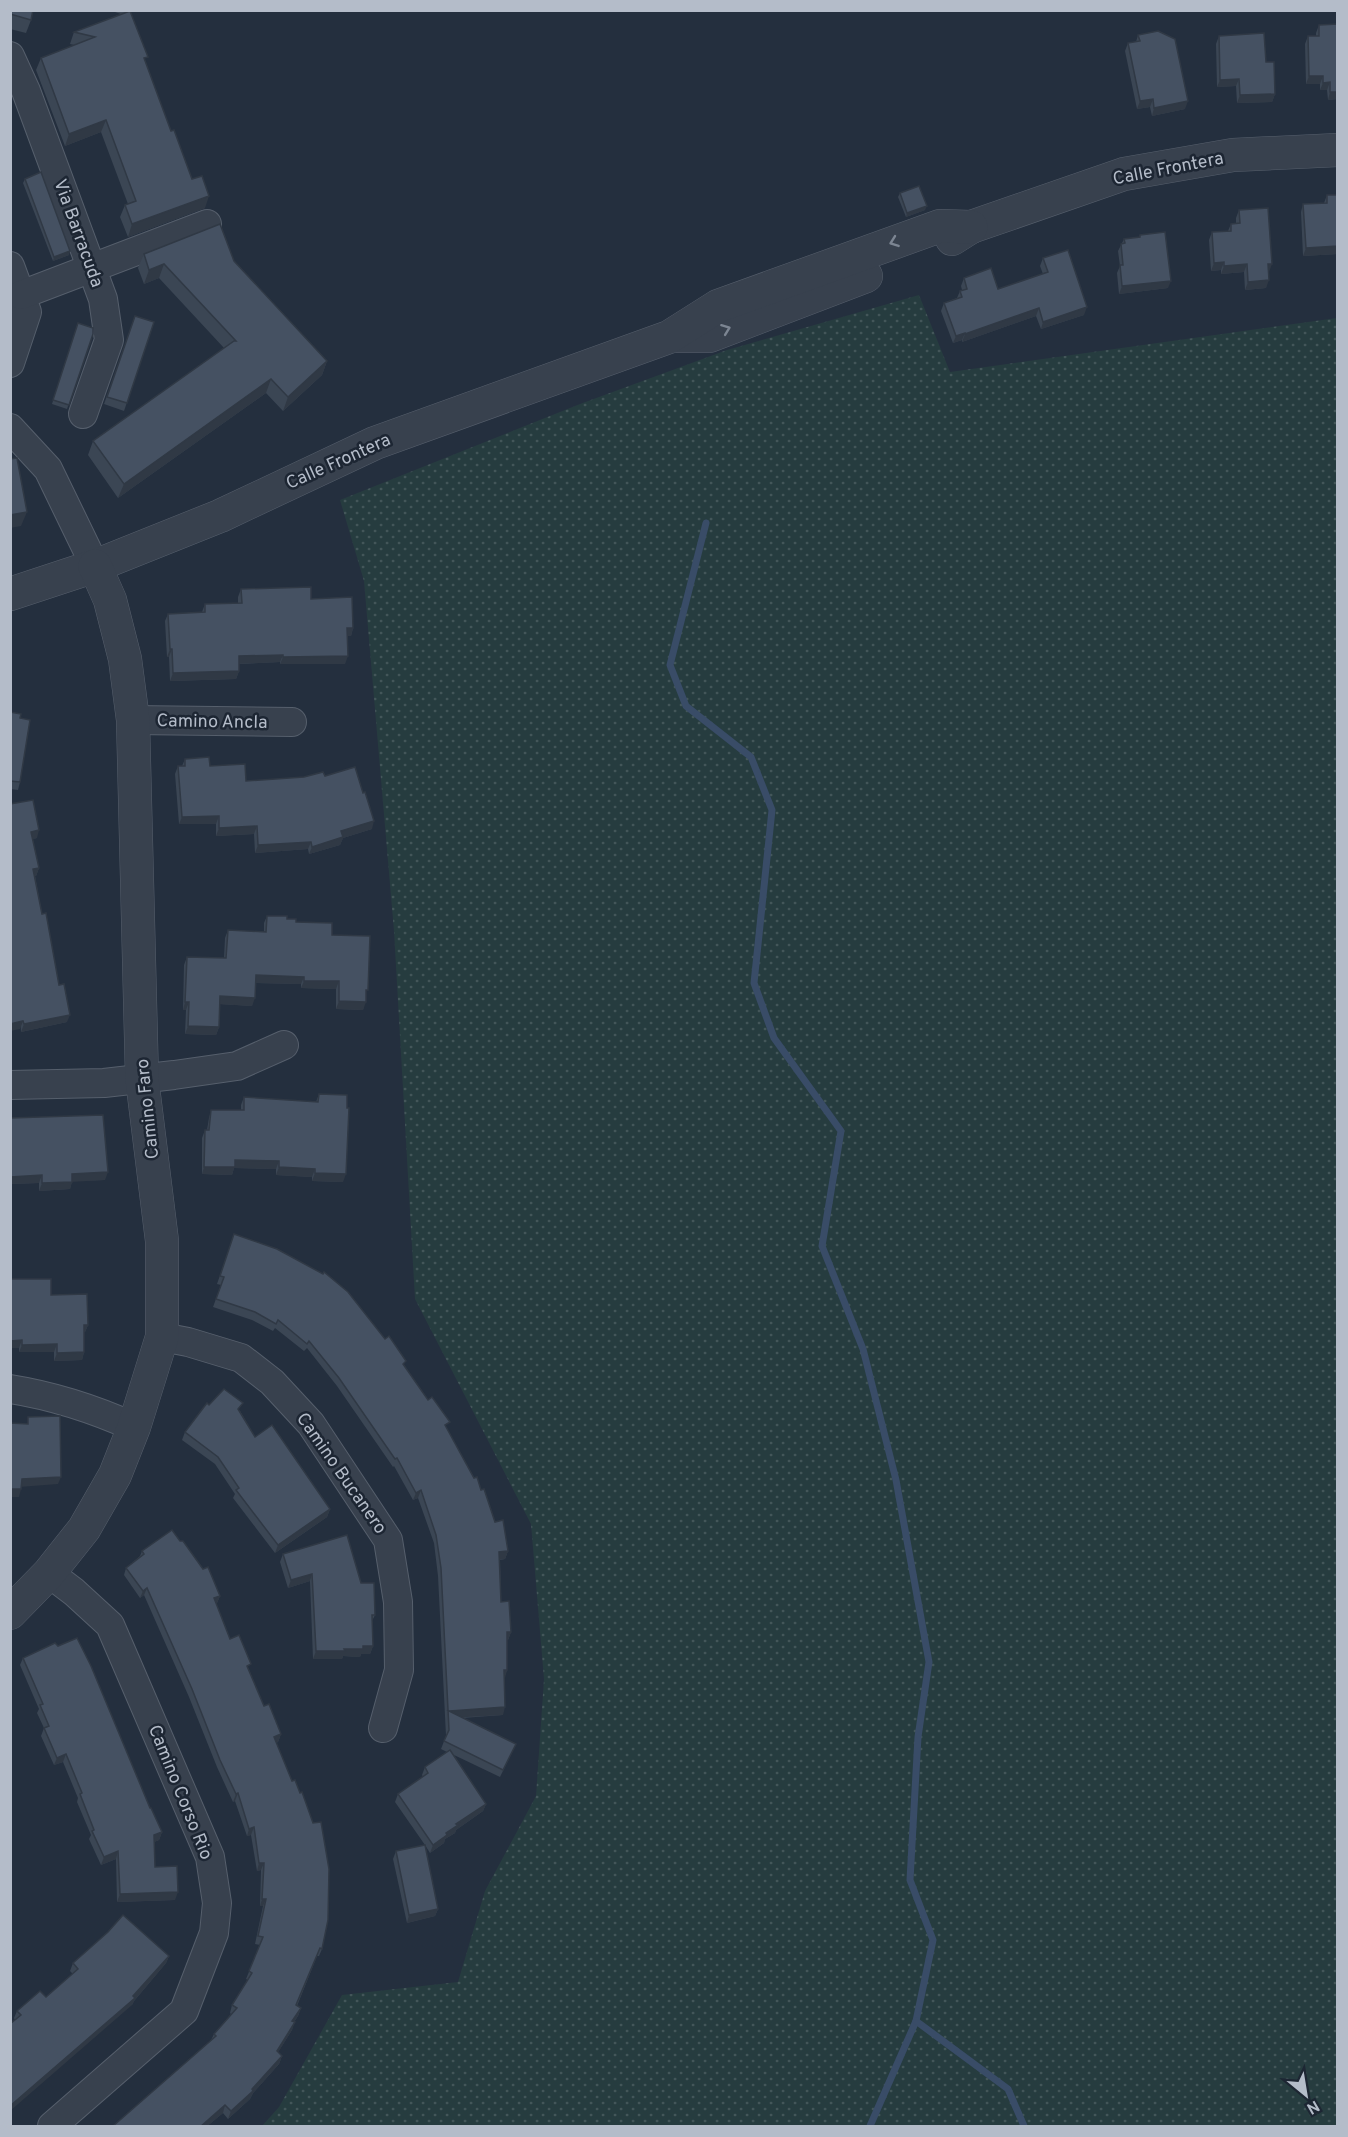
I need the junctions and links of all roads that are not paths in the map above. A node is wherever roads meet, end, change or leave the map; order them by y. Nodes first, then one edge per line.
1 (10, 56) edge
2 (18, 93) edge
3 (1338, 150) edge
4 (207, 224) dead end
5 (10, 266) edge
6 (91, 267) junction
7 (21, 295) junction
8 (10, 363) edge
9 (83, 414) dead end
10 (10, 428) edge
11 (95, 566) junction
12 (10, 594) edge
13 (133, 720) junction
14 (292, 722) dead end
15 (284, 1045) dead end
16 (142, 1079) junction
17 (10, 1085) edge
18 (162, 1337) junction
19 (10, 1389) edge
20 (134, 1427) junction
21 (49, 1573) junction
22 (10, 1613) edge
23 (383, 1728) dead end
24 (52, 2127) edge

1 - 2 street, Via Barracuda
2 - 6 street, Via Barracuda
3 - 11 street, Calle Frontera
4 - 6 street
5 - 7 street
6 - 7 street
6 - 9 street, Via Barracuda
7 - 8 street
10 - 11 street
11 - 12 street, Calle Frontera
11 - 13 street, Camino Faro
13 - 14 street, Camino Ancla
13 - 16 street, Camino Faro
15 - 16 street
16 - 17 street
16 - 18 street, Camino Faro
18 - 20 street, Camino Faro
18 - 23 street, Camino Bucanero
19 - 20 street
20 - 21 street, Camino Faro
21 - 22 street, Camino Faro
21 - 24 street, Camino Corso Rio

